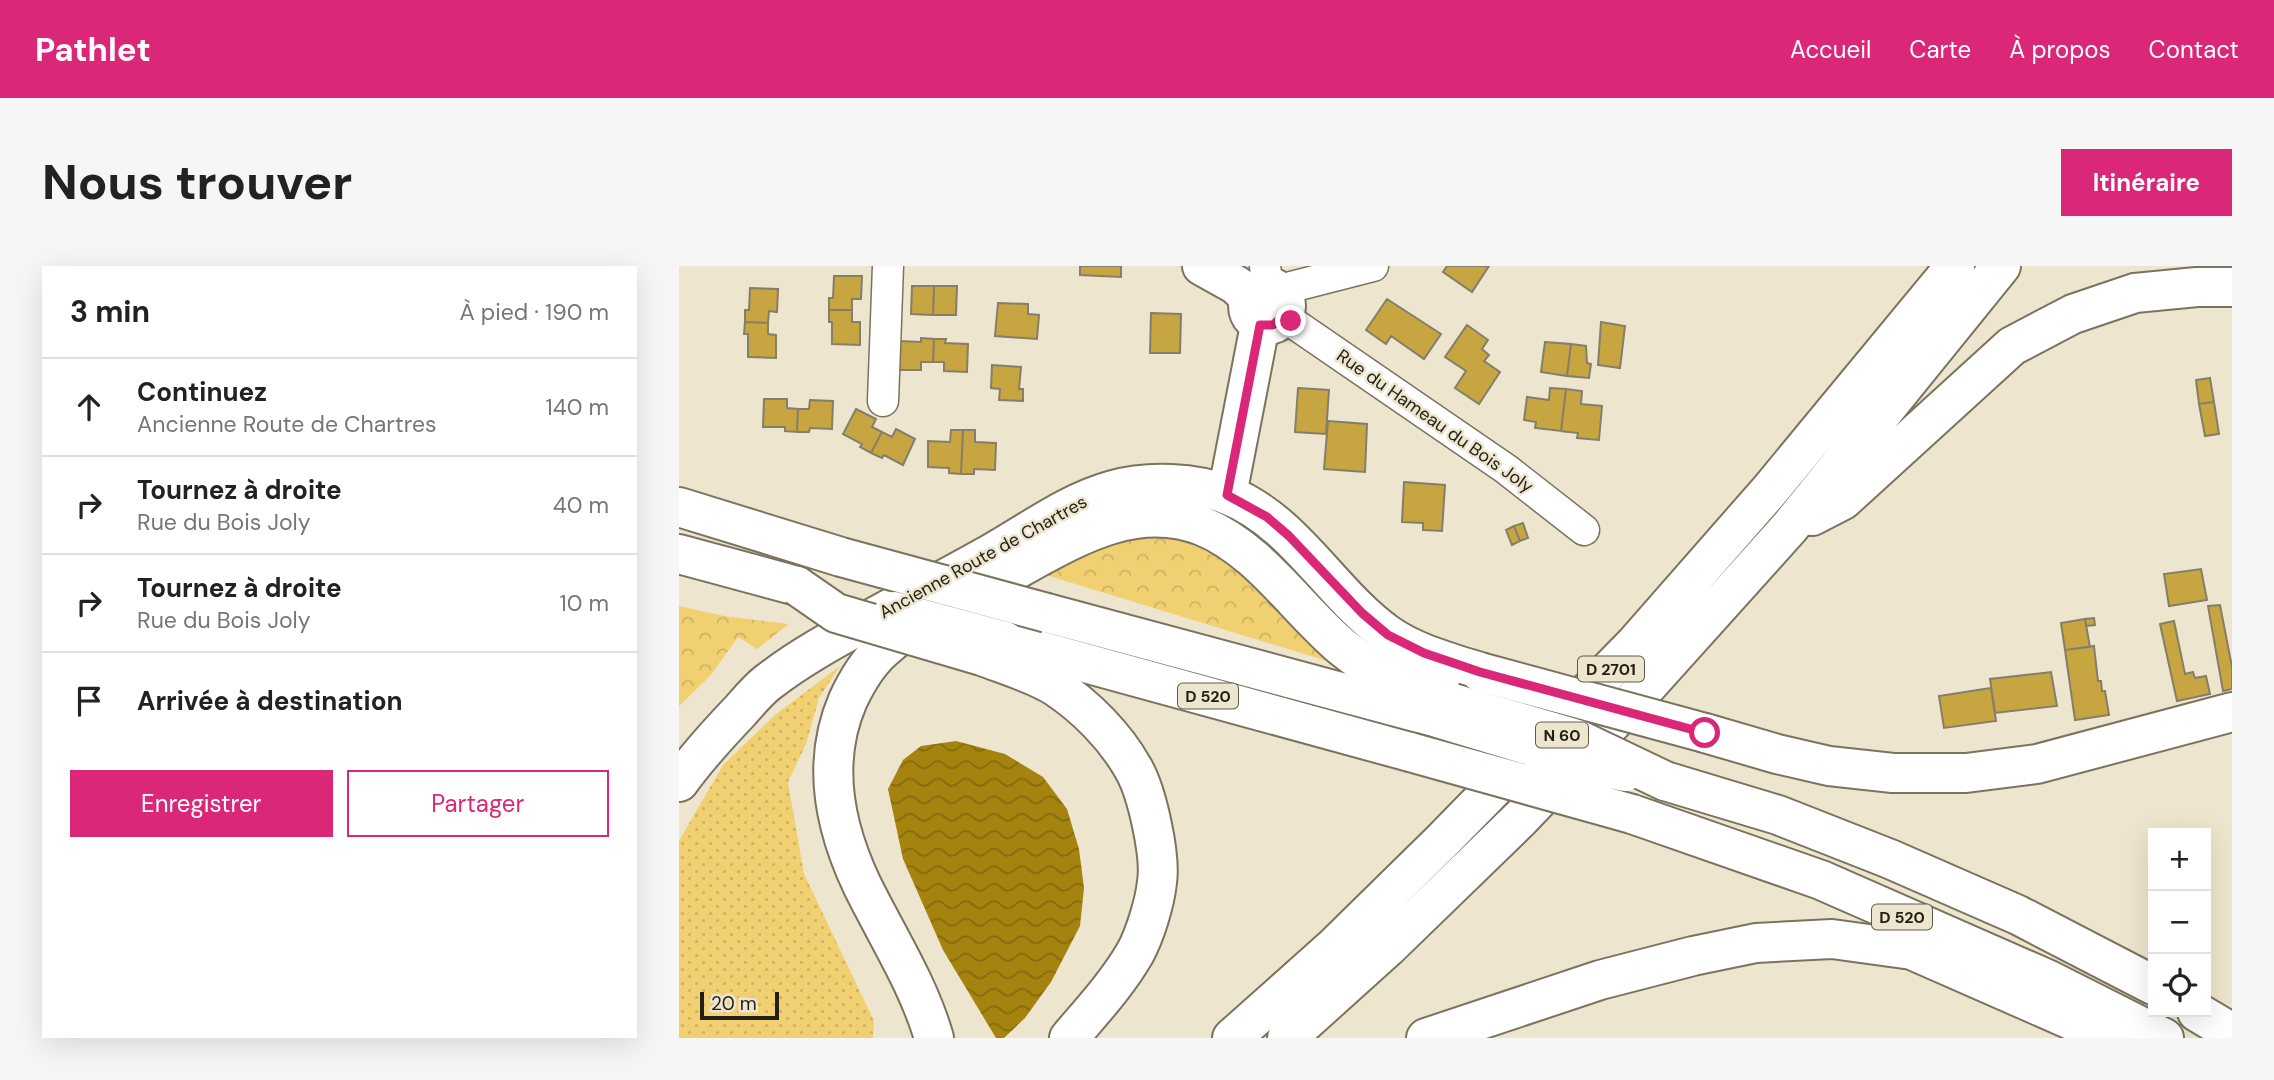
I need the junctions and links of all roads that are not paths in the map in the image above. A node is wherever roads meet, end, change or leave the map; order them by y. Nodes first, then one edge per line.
1 (888, 266) edge
2 (1202, 266) edge
3 (1373, 266) edge
4 (1955, 266) edge
5 (2001, 266) edge
6 (2232, 287) edge
7 (1268, 297) edge
8 (883, 401) dead end
9 (1227, 495) junction
10 (679, 507) edge
11 (1789, 528) junction
12 (1584, 530) dead end
13 (679, 554) edge
14 (994, 649) junction
15 (1447, 711) junction
16 (2232, 712) edge
17 (1665, 781) joint
18 (679, 782) edge
19 (2148, 980) edge
20 (2211, 997) edge
21 (2232, 1003) edge
22 (2205, 1017) edge
23 (2232, 1033) edge
24 (934, 1038) edge
25 (1069, 1038) edge
26 (1232, 1038) edge
27 (1287, 1038) edge
28 (1426, 1038) edge
29 (2112, 1038) edge
30 (2164, 1038) edge

1 - 8 street
2 - 7 main road
3 - 7 street
4 - 26 main road, D 2701
5 - 11 main road, D 2701
6 - 11 main road
7 - 9 main road
7 - 12 street, Rue du Hameau du Bois Joly
9 - 16 main road, Ancienne Route de Chartres, bridge
9 - 18 main road, Ancienne Route de Chartres
10 - 15 main road, D 520, bridge
11 - 27 main road, D 2701
13 - 14 main road, bridge
14 - 25 main road
14 - 30 main road, D 520, bridge
15 - 17 main road, N 60, bridge
15 - 24 main road
17 - 19 main road, D 520
20 - 21 main road
22 - 23 main road
28 - 29 main road

